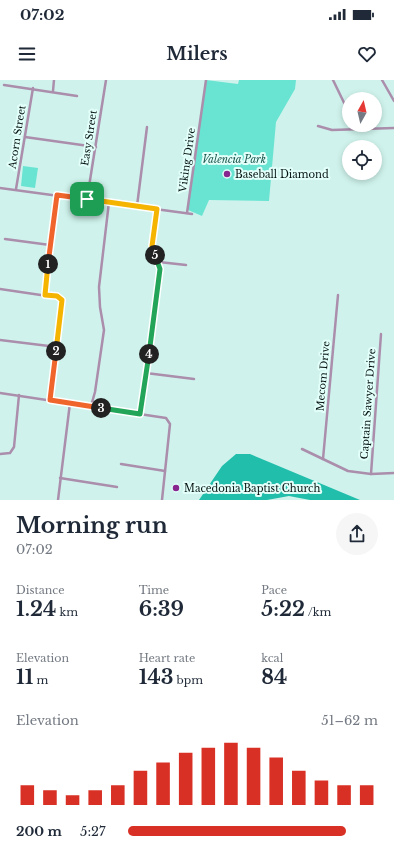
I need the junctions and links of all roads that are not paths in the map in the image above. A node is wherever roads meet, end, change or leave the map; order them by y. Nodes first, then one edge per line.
1 (54, 80) edge
2 (106, 80) edge
3 (206, 80) edge
4 (333, 80) edge
5 (382, 80) edge
6 (4, 85) dead end
7 (33, 88) junction
8 (53, 92) junction
9 (76, 96) dead end
10 (342, 99) edge
11 (394, 101) edge
12 (318, 126) dead end
13 (147, 127) dead end
14 (382, 128) edge
15 (394, 128) edge
16 (342, 130) edge
17 (25, 138) junction
18 (96, 147) junction
19 (0, 188) edge
20 (16, 189) junction
21 (57, 195) junction
22 (87, 199) junction
23 (109, 202) junction
24 (137, 206) junction
25 (157, 209) junction
26 (187, 213) junction
27 (192, 214) dead end
28 (5, 238) dead end
29 (50, 245) junction
30 (159, 262) junction
31 (186, 265) dead end
32 (0, 289) edge
33 (45, 295) junction
34 (338, 295) dead end
35 (381, 334) dead end
36 (0, 340) edge
37 (57, 347) junction
38 (146, 373) junction
39 (194, 379) dead end
40 (0, 393) edge
41 (19, 395) junction
42 (50, 400) junction
43 (70, 403) junction
44 (91, 406) junction
45 (140, 414) junction
46 (302, 449) dead end
47 (0, 454) edge
48 (323, 459) junction
49 (121, 464) dead end
50 (165, 471) junction
51 (394, 473) edge
52 (372, 474) junction
53 (60, 478) junction
54 (117, 487) dead end
55 (58, 500) edge
56 (162, 500) edge

1 - 8 street
2 - 18 street, Easy Street
3 - 26 street, Viking Drive
4 - 10 street
5 - 11 street
6 - 7 street
7 - 8 street
7 - 17 street, Acorn Street
8 - 9 street
12 - 16 street
13 - 24 street
14 - 15 street
17 - 18 street
17 - 20 street, Acorn Street
18 - 22 street, Easy Street
19 - 20 street
20 - 21 street
21 - 22 street
21 - 29 street
22 - 23 street
23 - 24 street
23 - 44 street
24 - 25 street
25 - 26 street
25 - 30 street
26 - 27 street
28 - 29 street
29 - 33 street
30 - 31 street
30 - 38 street
32 - 33 street
33 - 37 street
34 - 48 street, Mecom Drive
35 - 52 street, Captain Sawyer Drive
36 - 37 street
37 - 42 street
38 - 39 street
38 - 45 street
40 - 41 street
41 - 42 street
41 - 47 street
42 - 43 street
43 - 44 street
43 - 53 street
44 - 45 street
45 - 50 street
46 - 48 street
48 - 52 street
49 - 50 street
50 - 56 street
51 - 52 street
53 - 54 street
53 - 55 street

